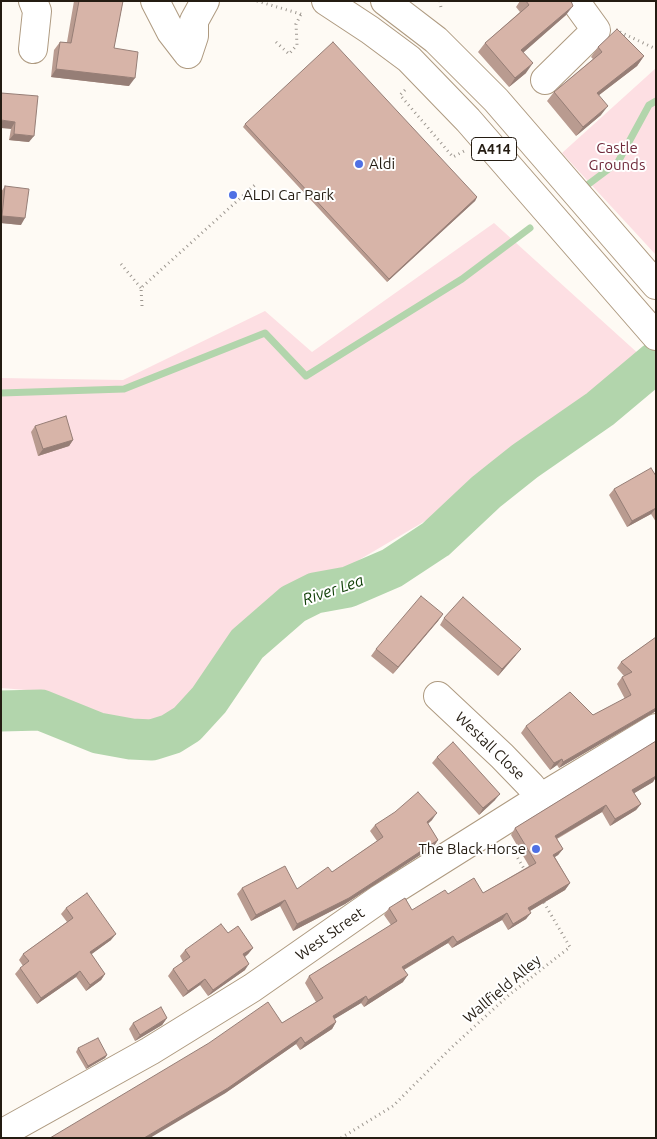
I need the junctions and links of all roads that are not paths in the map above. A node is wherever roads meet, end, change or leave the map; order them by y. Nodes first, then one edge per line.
1 (33, 1) edge
2 (155, 1) edge
3 (205, 1) edge
4 (326, 1) edge
5 (385, 1) edge
6 (575, 1) edge
7 (33, 50) dead end
8 (545, 80) dead end
9 (656, 284) edge
10 (648, 328) edge
11 (438, 696) dead end
12 (656, 728) edge
13 (540, 798) junction
14 (1, 1134) edge

1 - 7 main road
2 - 3 main road
4 - 10 main road, A414
5 - 9 main road, A414
6 - 8 main road
11 - 13 main road, Westall Close
12 - 13 main road, West Street
13 - 14 main road, West Street

